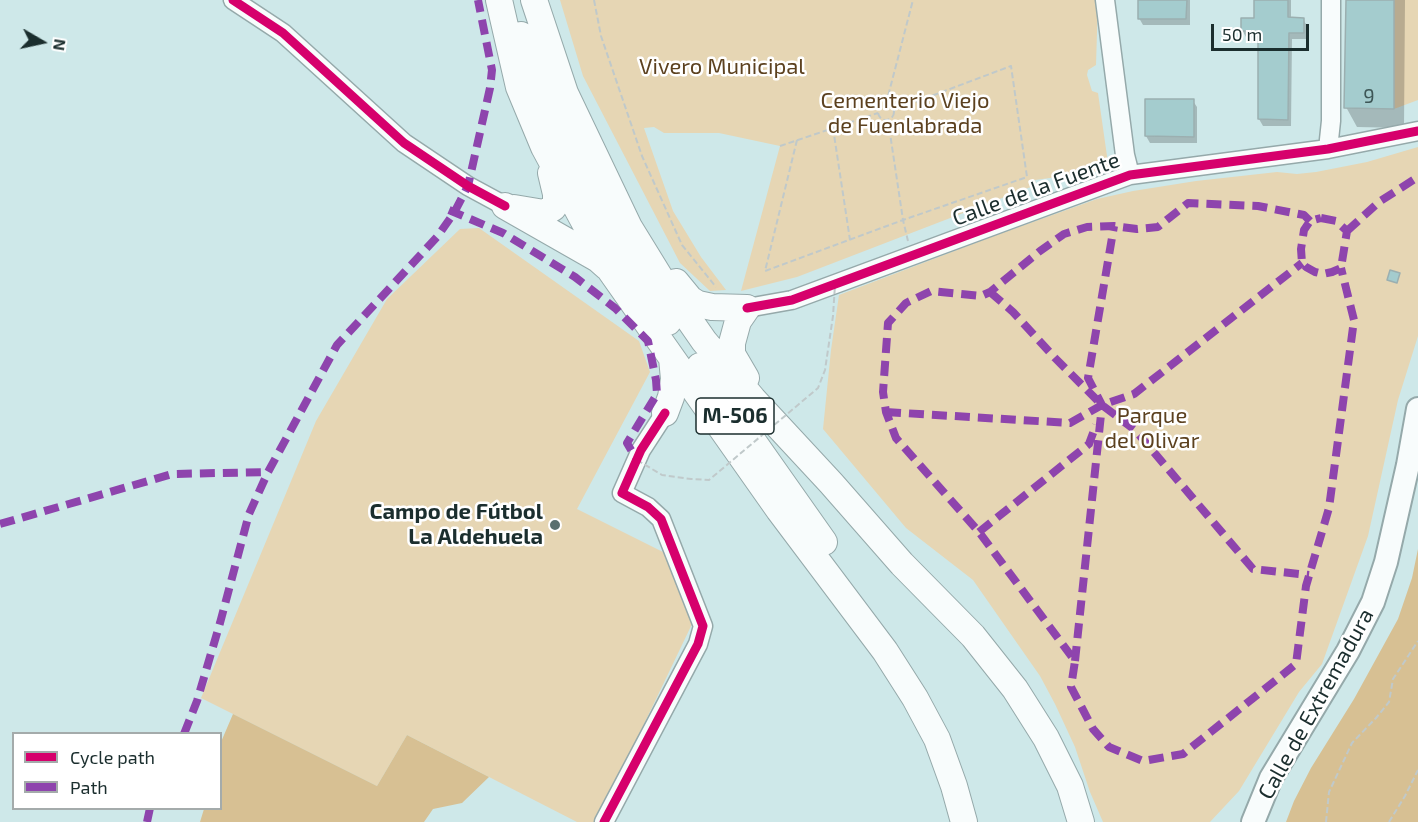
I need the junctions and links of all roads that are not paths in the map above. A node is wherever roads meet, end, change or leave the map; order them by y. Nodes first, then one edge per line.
1 (233, 0) edge
2 (499, 0) edge
3 (512, 0) edge
4 (534, 0) edge
5 (1105, 0) edge
6 (1331, 0) edge
7 (1418, 131) edge
8 (544, 147) junction
9 (1328, 149) junction
10 (1130, 175) junction
11 (505, 206) junction
12 (629, 227) junction
13 (610, 270) junction
14 (747, 308) junction
15 (672, 357) junction
16 (1418, 409) edge
17 (709, 411) junction
18 (665, 412) junction
19 (771, 417) junction
20 (1418, 489) edge
21 (1046, 738) junction
22 (604, 822) edge
23 (964, 822) edge
24 (976, 822) edge
25 (1070, 822) edge
26 (1081, 822) edge
27 (1253, 822) edge
28 (1270, 822) edge

1 - 11 street
2 - 8 highway
3 - 24 highway, M-506
4 - 12 highway, M-506
5 - 10 street
6 - 9 street
7 - 9 street, Calle de la Fuente
8 - 11 highway
8 - 13 highway
9 - 10 street, Calle de la Fuente
10 - 14 street, Calle de la Fuente
11 - 13 highway
12 - 14 highway
12 - 19 highway, M-506
13 - 15 highway
14 - 19 highway
15 - 17 highway
15 - 18 highway
16 - 27 main road, Calle de Extremadura
17 - 18 highway
17 - 23 highway
18 - 22 street
19 - 21 highway, M-506
20 - 28 main road, Calle de Extremadura
21 - 25 highway, M-506
21 - 26 highway

